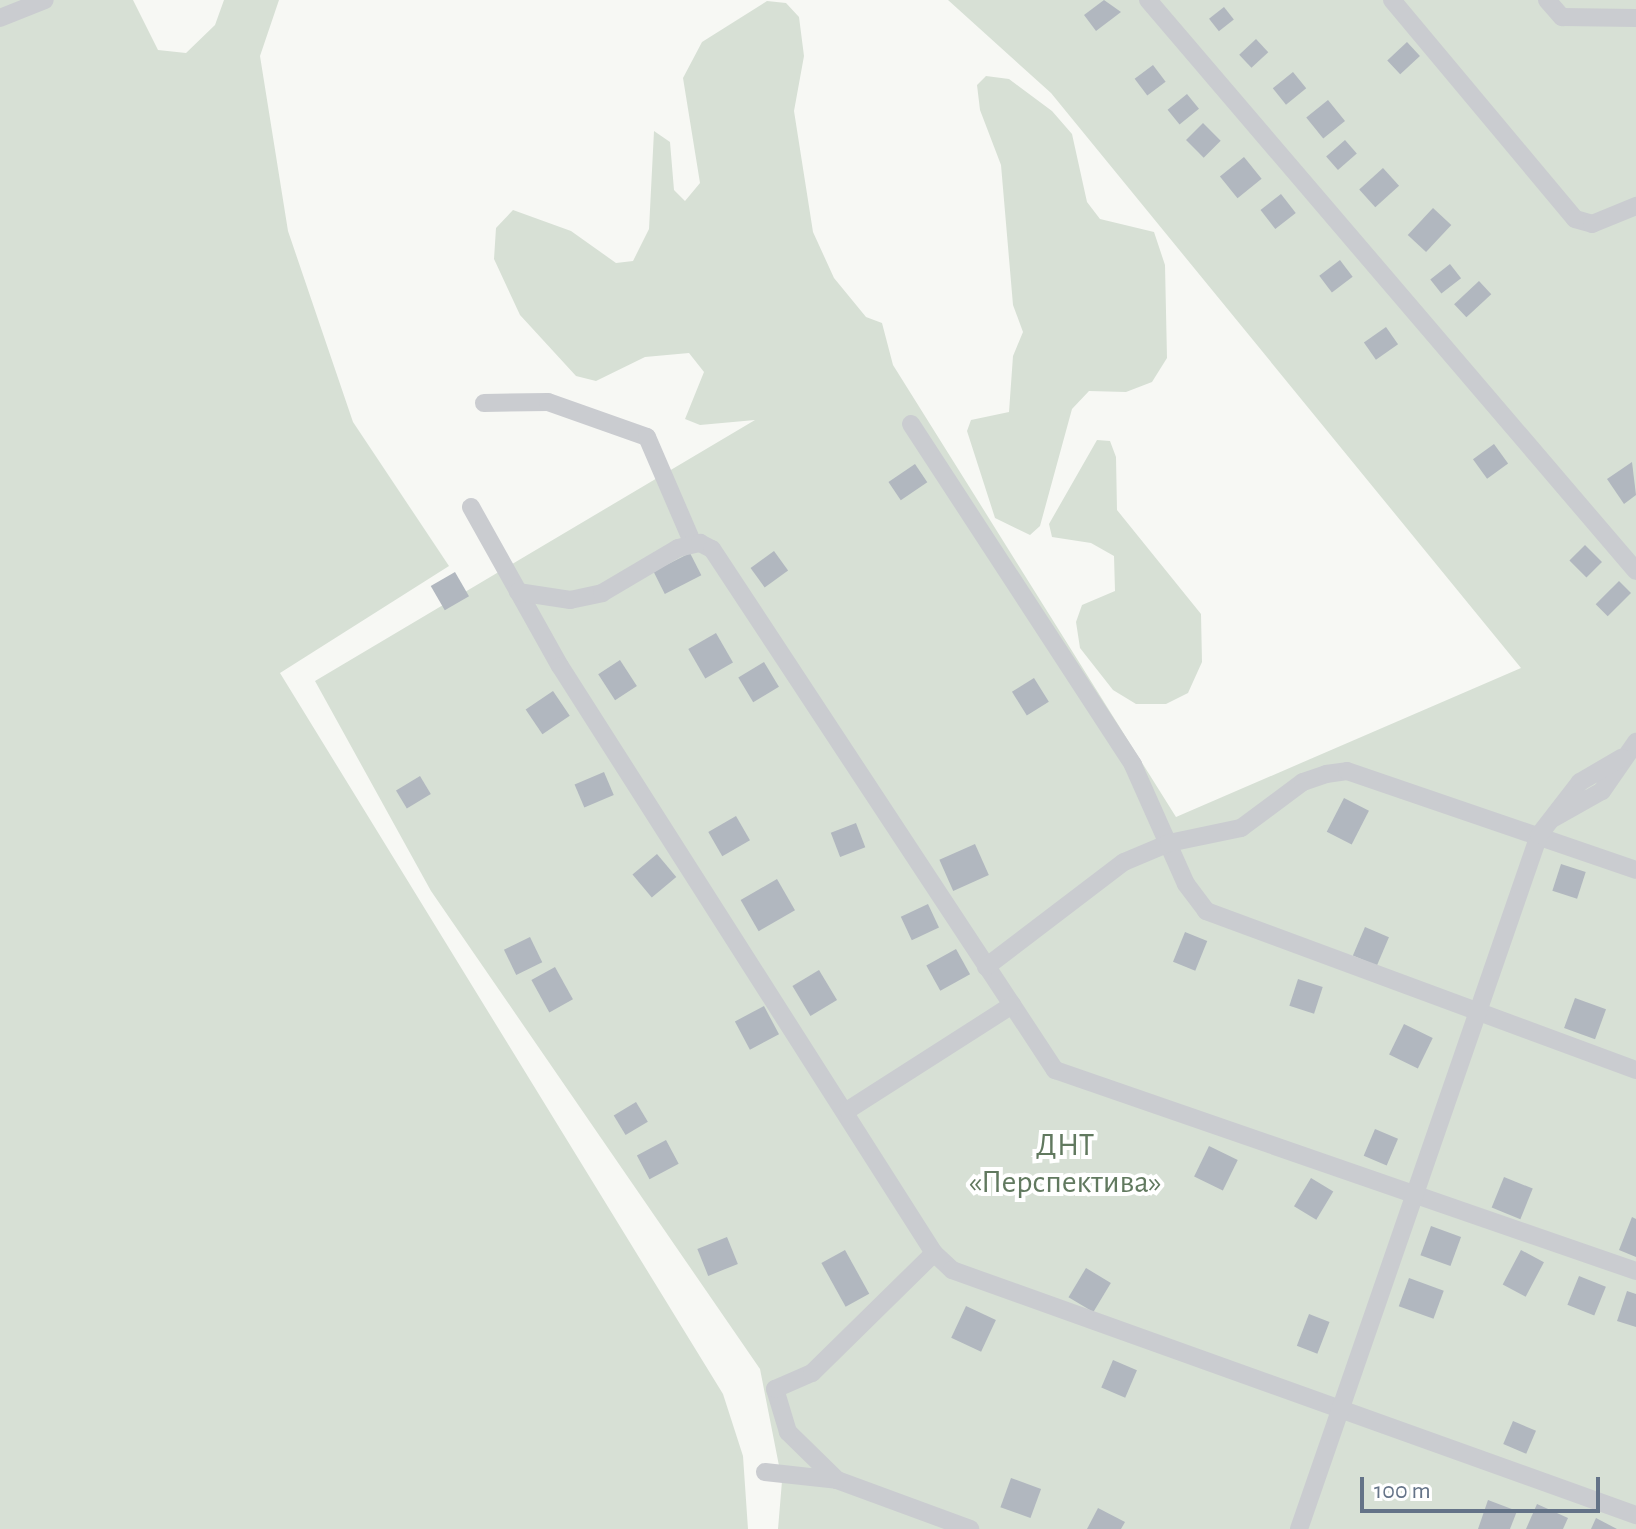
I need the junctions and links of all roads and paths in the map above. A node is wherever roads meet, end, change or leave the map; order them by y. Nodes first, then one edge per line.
1 (45, 0) edge
2 (1148, 0) edge
3 (1392, 0) edge
4 (1547, 0) edge
5 (0, 18) edge
6 (1636, 18) edge
7 (1636, 206) edge
8 (484, 403) dead end
9 (911, 424) dead end
10 (471, 507) dead end
11 (693, 544) junction
12 (1636, 571) edge
13 (518, 592) junction
14 (1636, 742) edge
15 (1539, 835) junction
16 (1169, 843) junction
17 (1636, 870) edge
18 (986, 967) junction
19 (1012, 1005) junction
20 (1478, 1013) junction
21 (1636, 1070) edge
22 (848, 1110) junction
23 (1415, 1196) junction
24 (934, 1253) junction
25 (1636, 1271) edge
26 (1340, 1413) junction
27 (765, 1472) dead end
28 (837, 1480) junction
29 (1636, 1515) edge
30 (970, 1529) edge
31 (1299, 1529) edge

1 - 5 street
2 - 12 street
3 - 7 street
4 - 6 street
8 - 11 street
9 - 16 street
10 - 13 street
11 - 13 street
11 - 18 street
13 - 22 street
14 - 15 street
15 - 16 street
15 - 17 street
15 - 20 street
16 - 18 street
16 - 20 street
18 - 19 street
19 - 22 street
19 - 23 street
20 - 21 street
20 - 23 street
22 - 24 street
23 - 25 street
23 - 26 street
24 - 26 street
24 - 28 street
26 - 29 street
26 - 31 street
27 - 28 street
28 - 30 street

